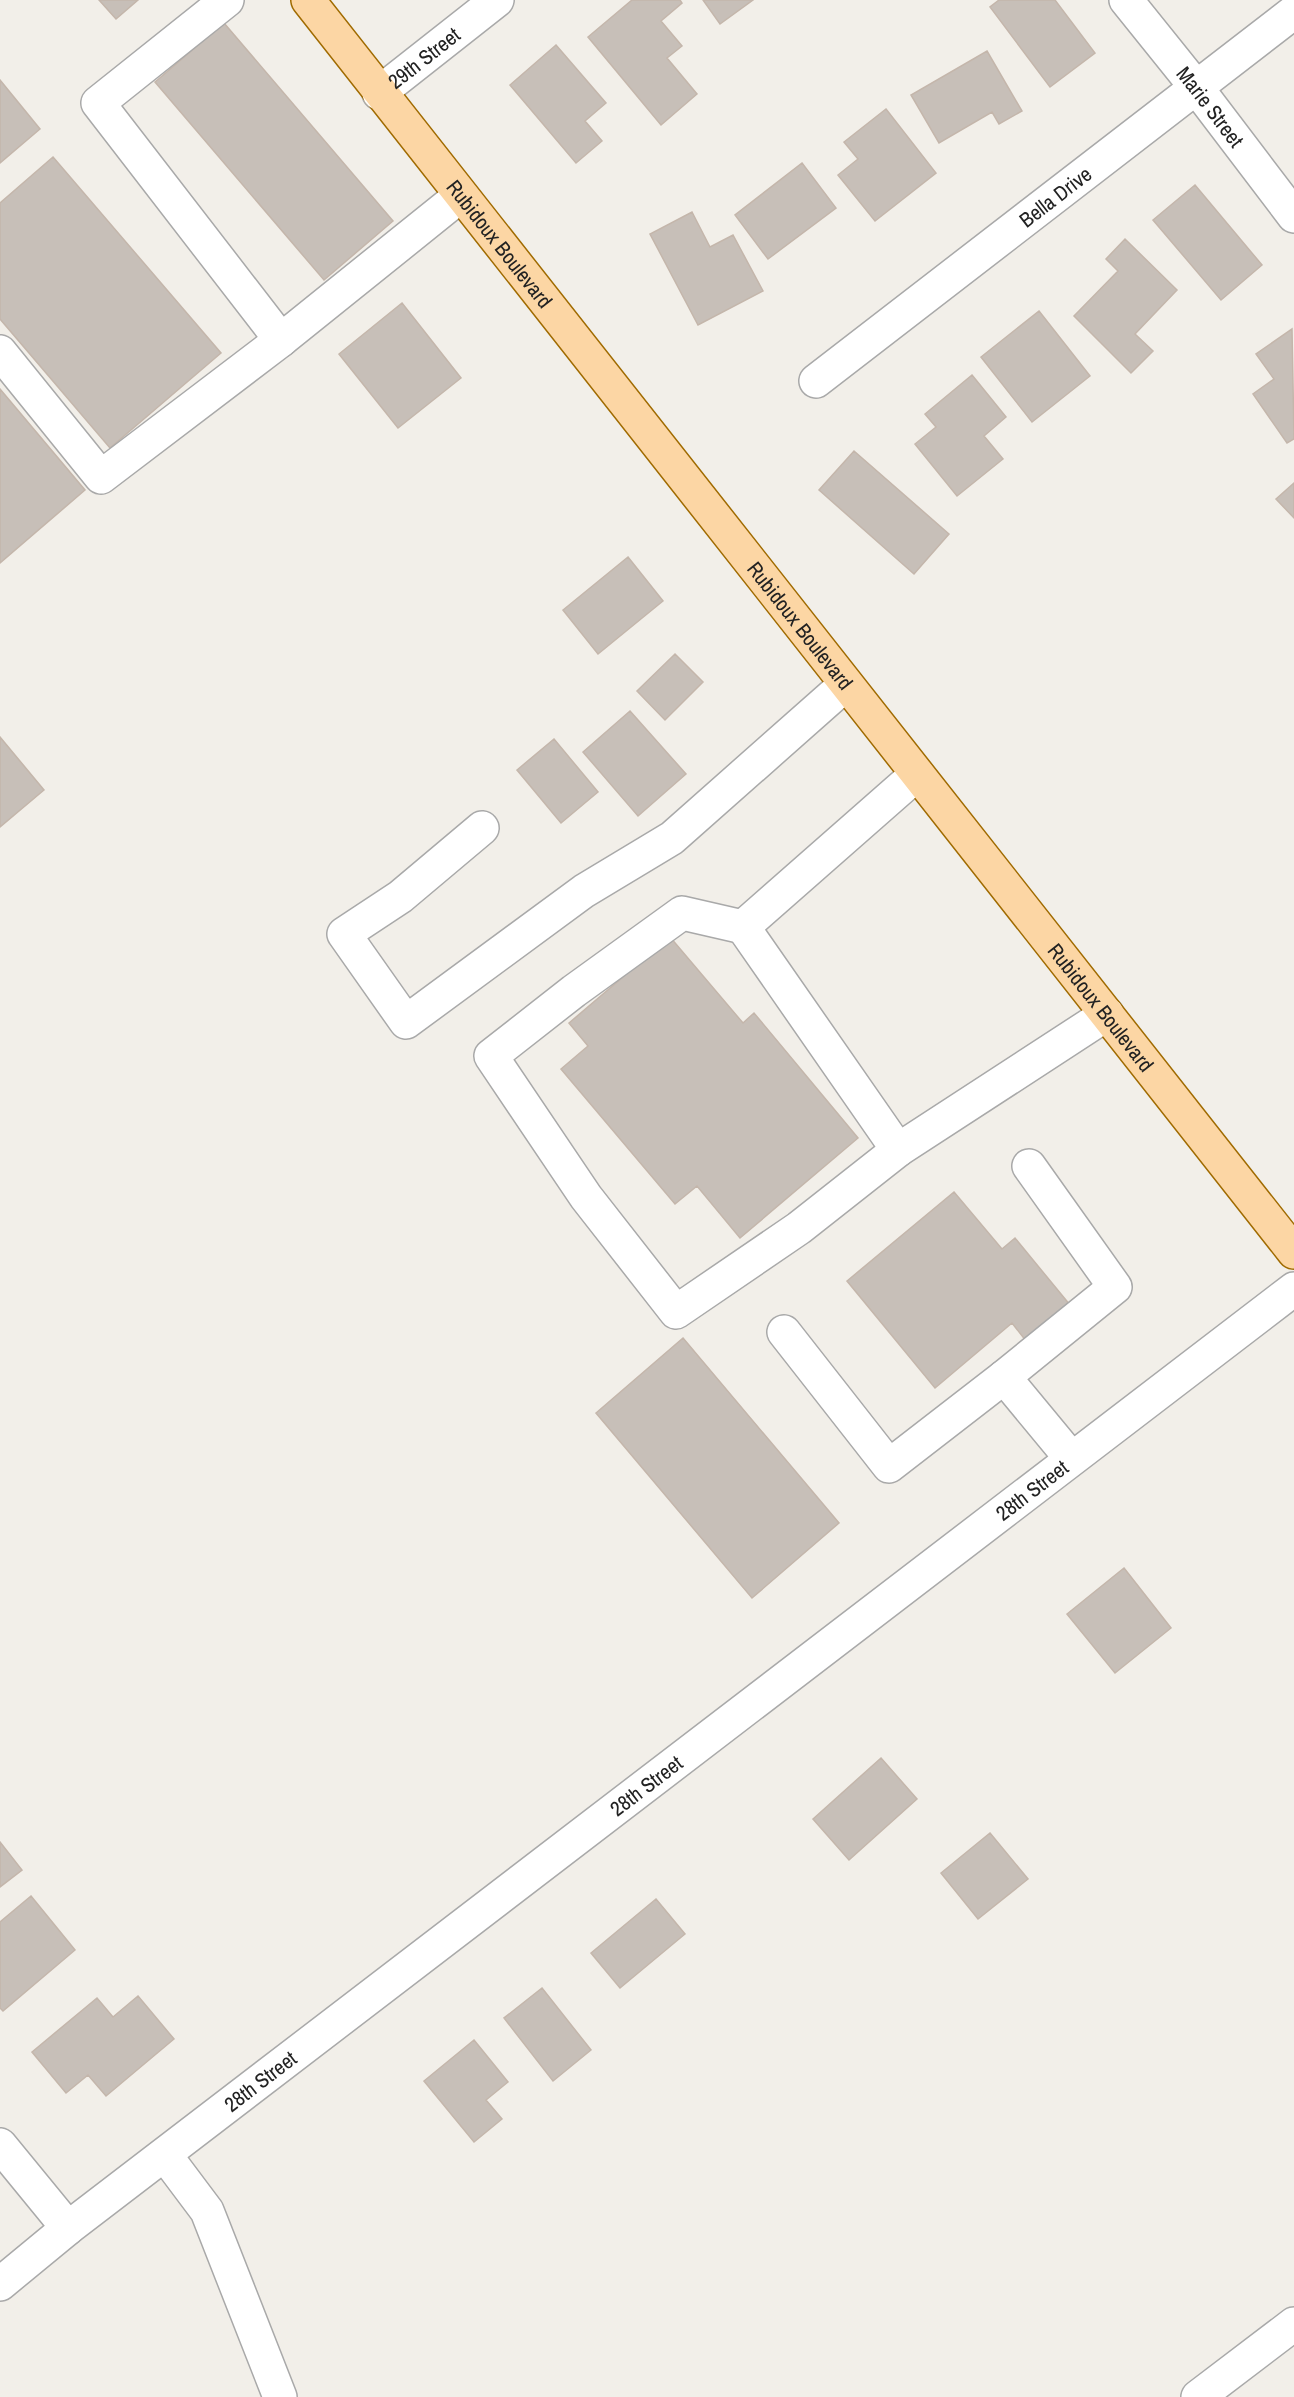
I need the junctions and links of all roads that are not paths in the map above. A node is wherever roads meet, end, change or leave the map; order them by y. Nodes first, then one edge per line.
1 (227, 0) edge
2 (308, 0) edge
3 (497, 0) edge
4 (1126, 0) edge
5 (1294, 12) edge
6 (1196, 87) junction
7 (379, 93) junction
8 (460, 196) junction
9 (1294, 216) edge
10 (281, 340) junction
11 (0, 352) edge
12 (816, 381) dead end
13 (846, 684) junction
14 (918, 774) junction
15 (482, 828) dead end
16 (743, 927) junction
17 (1107, 1014) junction
18 (898, 1150) junction
19 (1029, 1166) dead end
20 (1294, 1252) edge
21 (1294, 1289) edge
22 (784, 1332) dead end
23 (1004, 1377) junction
24 (1071, 1458) junction
25 (0, 2145) edge
26 (165, 2154) junction
27 (68, 2228) junction
28 (0, 2284) edge
29 (1294, 2324) edge
30 (280, 2397) edge
31 (1198, 2397) edge

1 - 10 street
2 - 7 main road, Rubidoux Boulevard
3 - 7 street, 29th Street
4 - 6 street, Marie Street
5 - 6 street, Bella Drive
6 - 9 street, Marie Street
6 - 12 street, Bella Drive
7 - 8 main road, Rubidoux Boulevard
8 - 10 street
8 - 13 main road, Rubidoux Boulevard
10 - 11 street
13 - 14 main road, Rubidoux Boulevard
13 - 15 street
14 - 16 street
14 - 17 main road, Rubidoux Boulevard
16 - 18 street
16 - 18 street
17 - 18 street
17 - 20 main road, Rubidoux Boulevard
19 - 23 street
21 - 24 street, 28th Street
22 - 23 street
23 - 24 street
24 - 26 street, 28th Street
25 - 27 street
26 - 27 street, 28th Street
26 - 30 street
27 - 28 street, 28th Street
29 - 31 street

